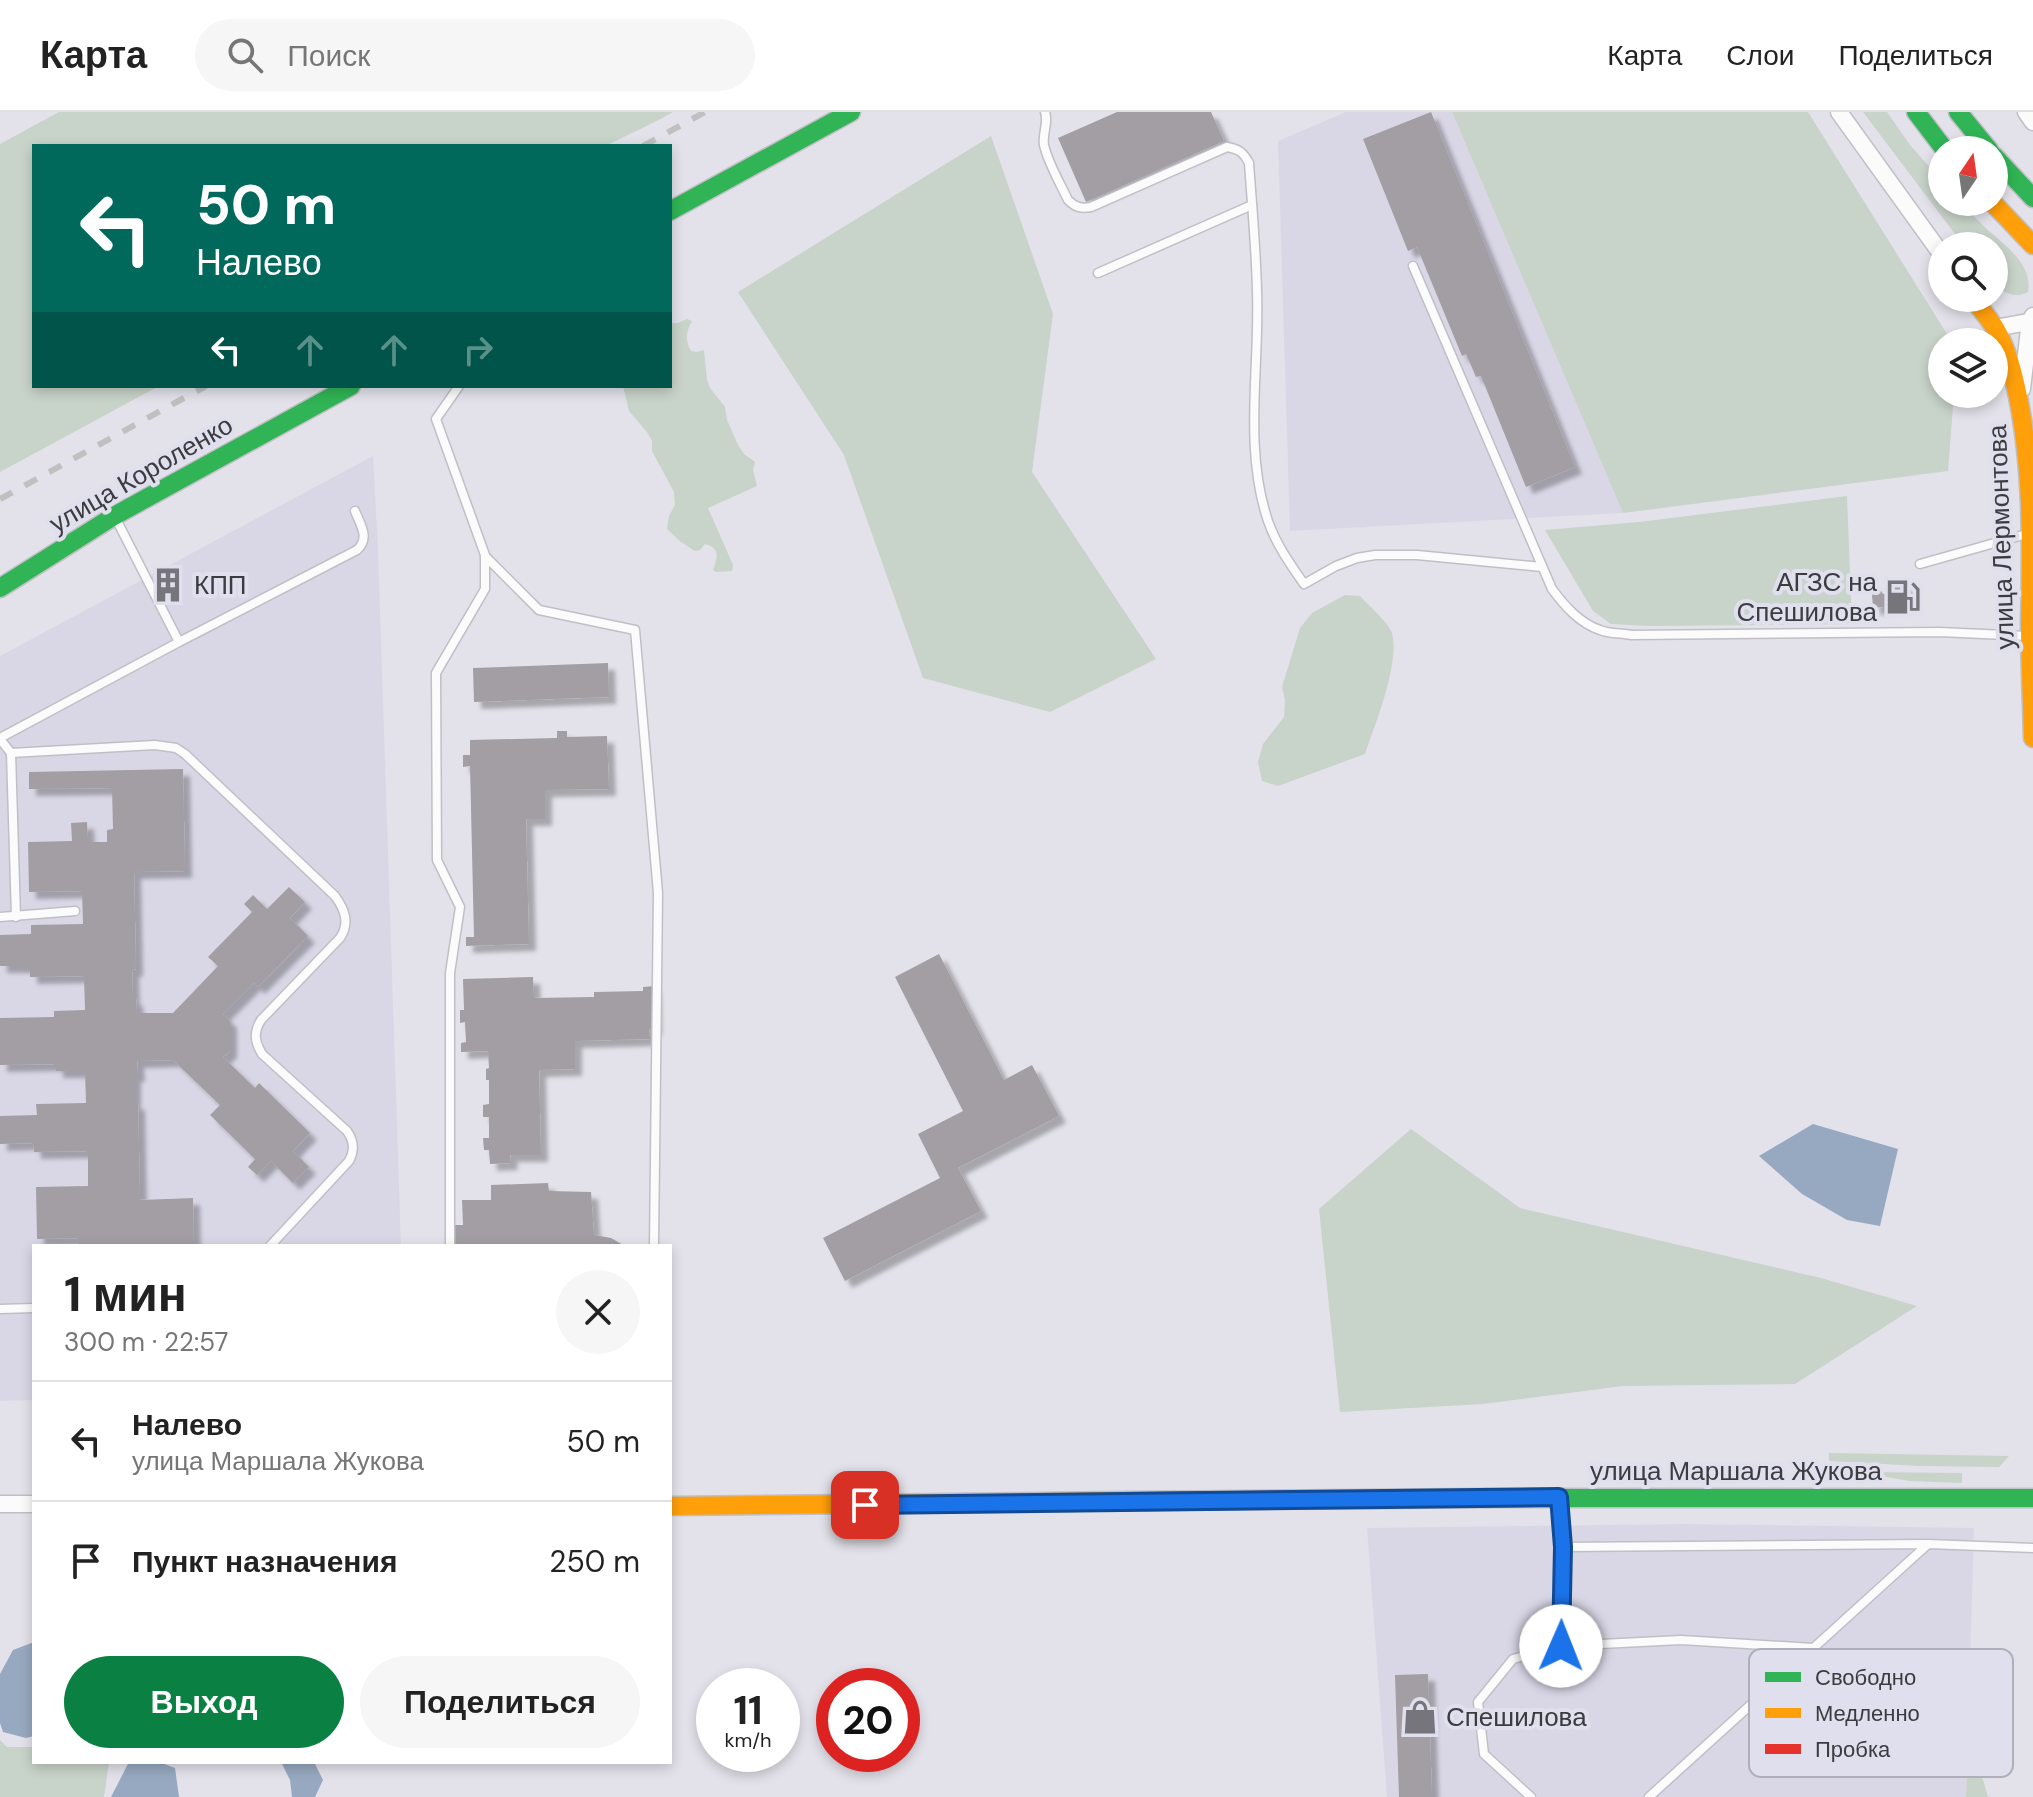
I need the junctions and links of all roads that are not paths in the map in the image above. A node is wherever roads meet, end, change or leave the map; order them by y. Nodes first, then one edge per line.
1 (851, 112) edge
2 (1045, 112) edge
3 (1839, 112) edge
4 (1916, 112) edge
5 (1958, 112) edge
6 (2026, 112) edge
7 (2033, 122) edge
8 (1934, 136) edge
9 (1978, 136) edge
10 (2008, 171) edge
11 (2033, 198) edge
12 (1252, 205) junction
13 (672, 210) edge
14 (2005, 216) edge
15 (1928, 236) edge
16 (2033, 245) edge
17 (1413, 266) dead end
18 (1098, 273) dead end
19 (1983, 312) edge
20 (2032, 319) edge
21 (1995, 328) joint
22 (2008, 357) edge
23 (347, 388) edge
24 (458, 388) edge
25 (2021, 396) junction
26 (2030, 427) edge
27 (355, 511) dead end
28 (114, 516) junction
29 (2032, 532) edge
30 (485, 555) junction
31 (1920, 564) dead end
32 (1542, 567) junction
33 (0, 588) edge
34 (2032, 636) edge
35 (179, 642) junction
36 (0, 738) edge
37 (2033, 738) edge
38 (11, 753) junction
39 (75, 911) dead end
40 (0, 917) edge
41 (16, 917) junction
42 (272, 1244) edge
43 (450, 1244) edge
44 (654, 1244) edge
45 (32, 1308) edge
46 (0, 1309) edge
47 (1559, 1497) junction
48 (2033, 1498) edge
49 (0, 1504) edge
50 (32, 1504) edge
51 (672, 1506) edge
52 (1928, 1544) junction
53 (1563, 1547) junction
54 (2033, 1548) edge
55 (1561, 1646) junction
56 (1813, 1648) joint
57 (1749, 1706) edge
58 (1531, 1797) edge
59 (1649, 1797) edge

1 - 13 street
2 - 12 lane
3 - 15 street
4 - 8 street
5 - 9 street
6 - 7 street
10 - 11 street
12 - 18 lane
12 - 32 lane
14 - 16 street
17 - 32 lane
19 - 21 street, улица Лермонтова
20 - 21 street
20 - 25 street
22 - 25 street, улица Лермонтова
23 - 28 street, улица Короленко
24 - 30 lane
25 - 26 street, улица Лермонтова
26 - 29 street, улица Лермонтова
27 - 35 lane
28 - 33 street, улица Короленко
28 - 35 lane
29 - 31 lane
29 - 34 street, улица Лермонтова
30 - 43 lane
30 - 44 lane
32 - 34 lane
34 - 37 street, улица Лермонтова
35 - 36 lane
36 - 38 lane
38 - 41 lane
38 - 42 lane
39 - 41 lane
40 - 41 lane
45 - 46 lane
47 - 48 street, улица Маршала Жукова
47 - 51 street, улица Маршала Жукова
47 - 53 lane
49 - 50 street
52 - 53 lane
52 - 54 lane
52 - 56 lane
53 - 55 lane
55 - 56 lane
55 - 58 lane
57 - 59 lane

